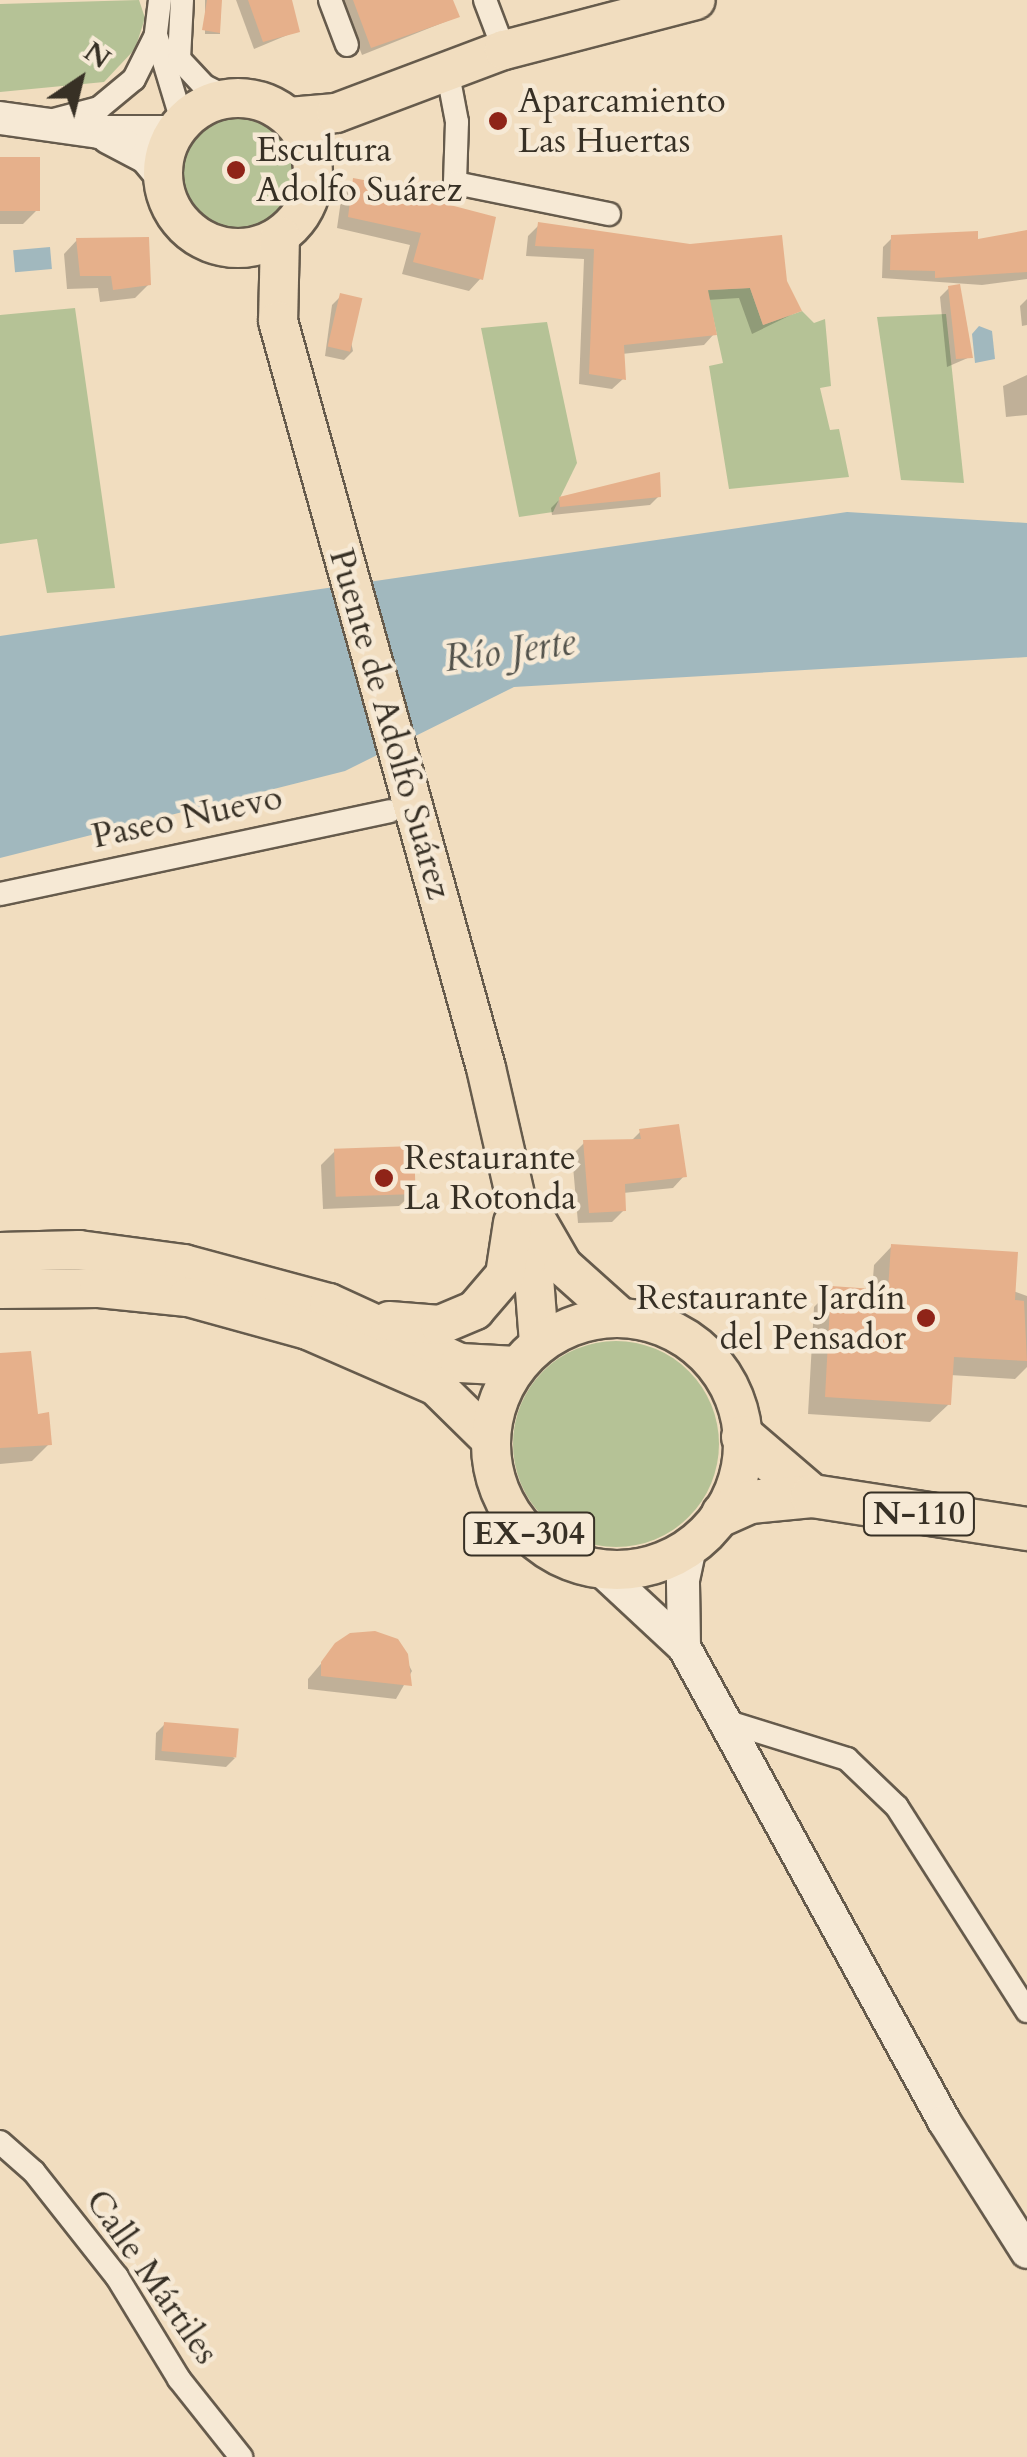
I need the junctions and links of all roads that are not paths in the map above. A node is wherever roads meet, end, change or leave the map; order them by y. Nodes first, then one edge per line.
1 (160, 0) edge
2 (182, 0) edge
3 (330, 0) edge
4 (485, 0) edge
5 (696, 0) edge
6 (645, 8) edge
7 (156, 35) junction
8 (347, 45) dead end
9 (504, 50) junction
10 (447, 69) junction
11 (228, 98) junction
12 (352, 107) junction
13 (0, 118) edge
14 (289, 118) junction
15 (48, 122) junction
16 (178, 127) junction
17 (99, 132) junction
18 (312, 157) junction
19 (162, 176) junction
20 (609, 214) dead end
21 (280, 236) junction
22 (228, 248) junction
23 (278, 324) junction
24 (389, 812) dead end
25 (0, 894) edge
26 (501, 1128) junction
27 (513, 1186) junction
28 (0, 1252) edge
29 (0, 1289) edge
30 (330, 1304) junction
31 (620, 1317) junction
32 (528, 1355) junction
33 (743, 1437) junction
34 (490, 1439) junction
35 (812, 1496) junction
36 (723, 1514) junction
37 (1027, 1529) edge
38 (690, 1547) junction
39 (600, 1570) junction
40 (684, 1646) junction
41 (725, 1722) junction
42 (1027, 2011) edge
43 (0, 2142) edge
44 (1027, 2252) edge
45 (240, 2457) edge

1 - 7 street
2 - 11 street
3 - 8 street
4 - 9 street
5 - 6 main road
6 - 9 main road
7 - 15 street
7 - 16 street
9 - 10 main road
10 - 12 main road
10 - 20 street
11 - 14 main road
11 - 16 main road
12 - 14 main road
12 - 18 main road
13 - 15 main road
14 - 18 main road
15 - 17 main road
16 - 17 main road
16 - 19 main road
17 - 19 main road
18 - 21 main road
19 - 22 main road
21 - 22 main road
21 - 23 main road
22 - 23 main road
23 - 26 main road, Puente de Adolfo Suárez
24 - 25 street, Paseo Nuevo
26 - 27 main road
26 - 31 main road
27 - 30 main road
27 - 32 main road
28 - 30 main road, EX-304
29 - 34 main road
30 - 32 main road, EX-304
31 - 32 main road, EX-304
31 - 33 main road, EX-304
32 - 34 main road, EX-304
33 - 35 highway, N-110
33 - 36 main road, EX-304
34 - 39 main road, EX-304
35 - 36 highway, N-110
35 - 37 highway, N-110
36 - 38 main road, EX-304
38 - 39 main road, EX-304
38 - 40 main road
39 - 40 main road
40 - 41 main road
41 - 42 street
41 - 44 main road
43 - 45 street, Calle Mártiles

